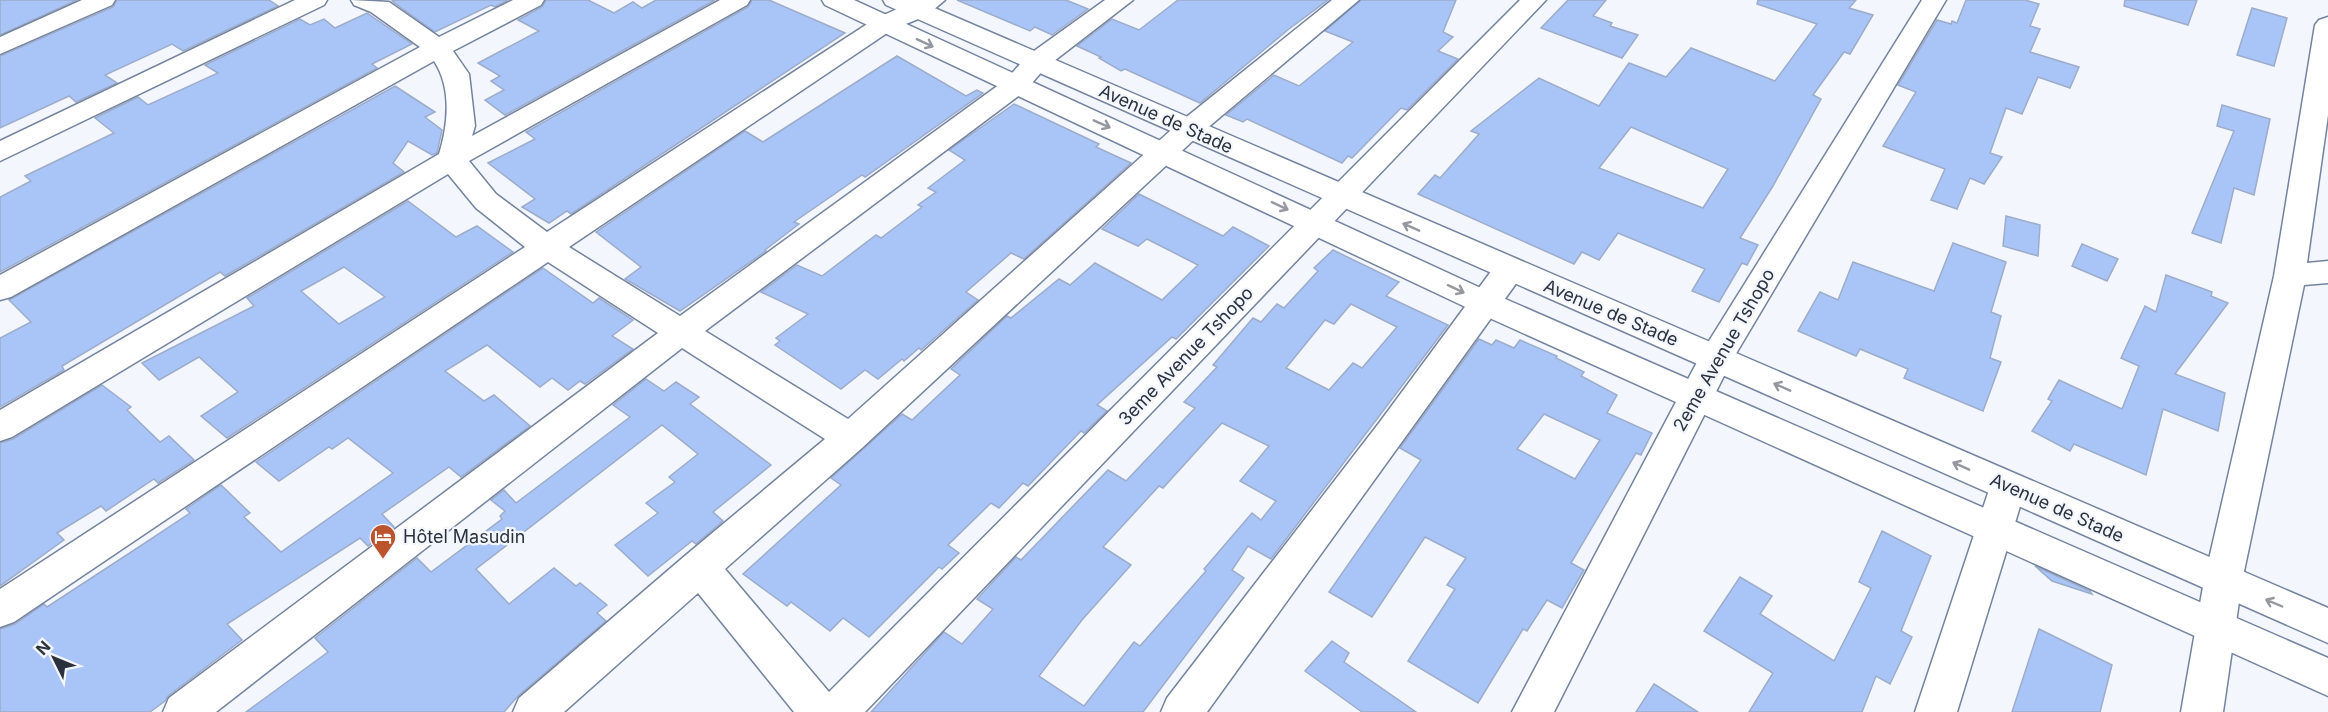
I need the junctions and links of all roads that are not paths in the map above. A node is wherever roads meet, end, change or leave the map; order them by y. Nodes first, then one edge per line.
1 (103, 0) edge
2 (315, 0) edge
3 (363, 0) edge
4 (532, 0) edge
5 (738, 0) edge
6 (834, 0) edge
7 (1121, 0) edge
8 (1347, 0) edge
9 (1534, 0) edge
10 (1934, 0) edge
11 (907, 9) edge
12 (2328, 25) edge
13 (0, 46) edge
14 (438, 48) junction
15 (1026, 74) junction
16 (1189, 129) junction
17 (0, 152) edge
18 (1163, 152) junction
19 (452, 159) junction
20 (1342, 197) junction
21 (1317, 223) junction
22 (546, 247) junction
23 (1509, 270) junction
24 (2328, 272) edge
25 (2290, 276) junction
26 (0, 289) edge
27 (1485, 303) junction
28 (680, 333) junction
29 (1716, 358) junction
30 (1696, 394) junction
31 (0, 427) edge
32 (850, 438) junction
33 (2008, 487) junction
34 (1994, 528) junction
35 (699, 566) junction
36 (2223, 581) junction
37 (0, 610) edge
38 (2214, 626) junction
39 (2328, 626) edge
40 (2328, 677) edge
41 (184, 712) edge
42 (534, 712) edge
43 (820, 712) edge
44 (837, 712) edge
45 (1182, 712) edge
46 (1533, 712) edge
47 (1936, 712) edge
48 (2202, 712) edge

1 - 13 street
2 - 17 street
3 - 14 street
4 - 14 street
5 - 19 street
6 - 11 street
7 - 15 street
8 - 16 street
9 - 20 street, 3eme Avenue Tshopo
10 - 29 street, 2eme Avenue Tshopo
11 - 15 street
11 - 22 street
12 - 25 street
14 - 19 street
14 - 26 street
15 - 16 street, Avenue de Stade
15 -> 18 street
15 - 28 street
16 - 18 street
16 - 20 street, Avenue de Stade
18 -> 21 street
18 - 32 street
19 - 22 street
19 - 31 street
20 - 21 street, 3eme Avenue Tshopo
23 -> 20 street, Avenue de Stade
21 -> 27 street
21 - 44 street, 3eme Avenue Tshopo
22 - 28 street
22 - 37 street
23 - 27 street
23 - 29 street, Avenue de Stade
24 - 25 street
25 - 36 street
27 - 30 street
27 - 45 street
28 - 32 street
28 - 41 street
29 - 30 street, 2eme Avenue Tshopo
33 -> 29 street, Avenue de Stade
30 - 34 street
30 - 46 street, 2eme Avenue Tshopo
32 - 35 street
33 - 34 street
33 - 36 street, Avenue de Stade
34 - 38 street
34 - 47 street
35 - 42 street
35 - 43 street
36 - 38 street
39 -> 36 street, Avenue de Stade
38 - 40 street
38 - 48 street

